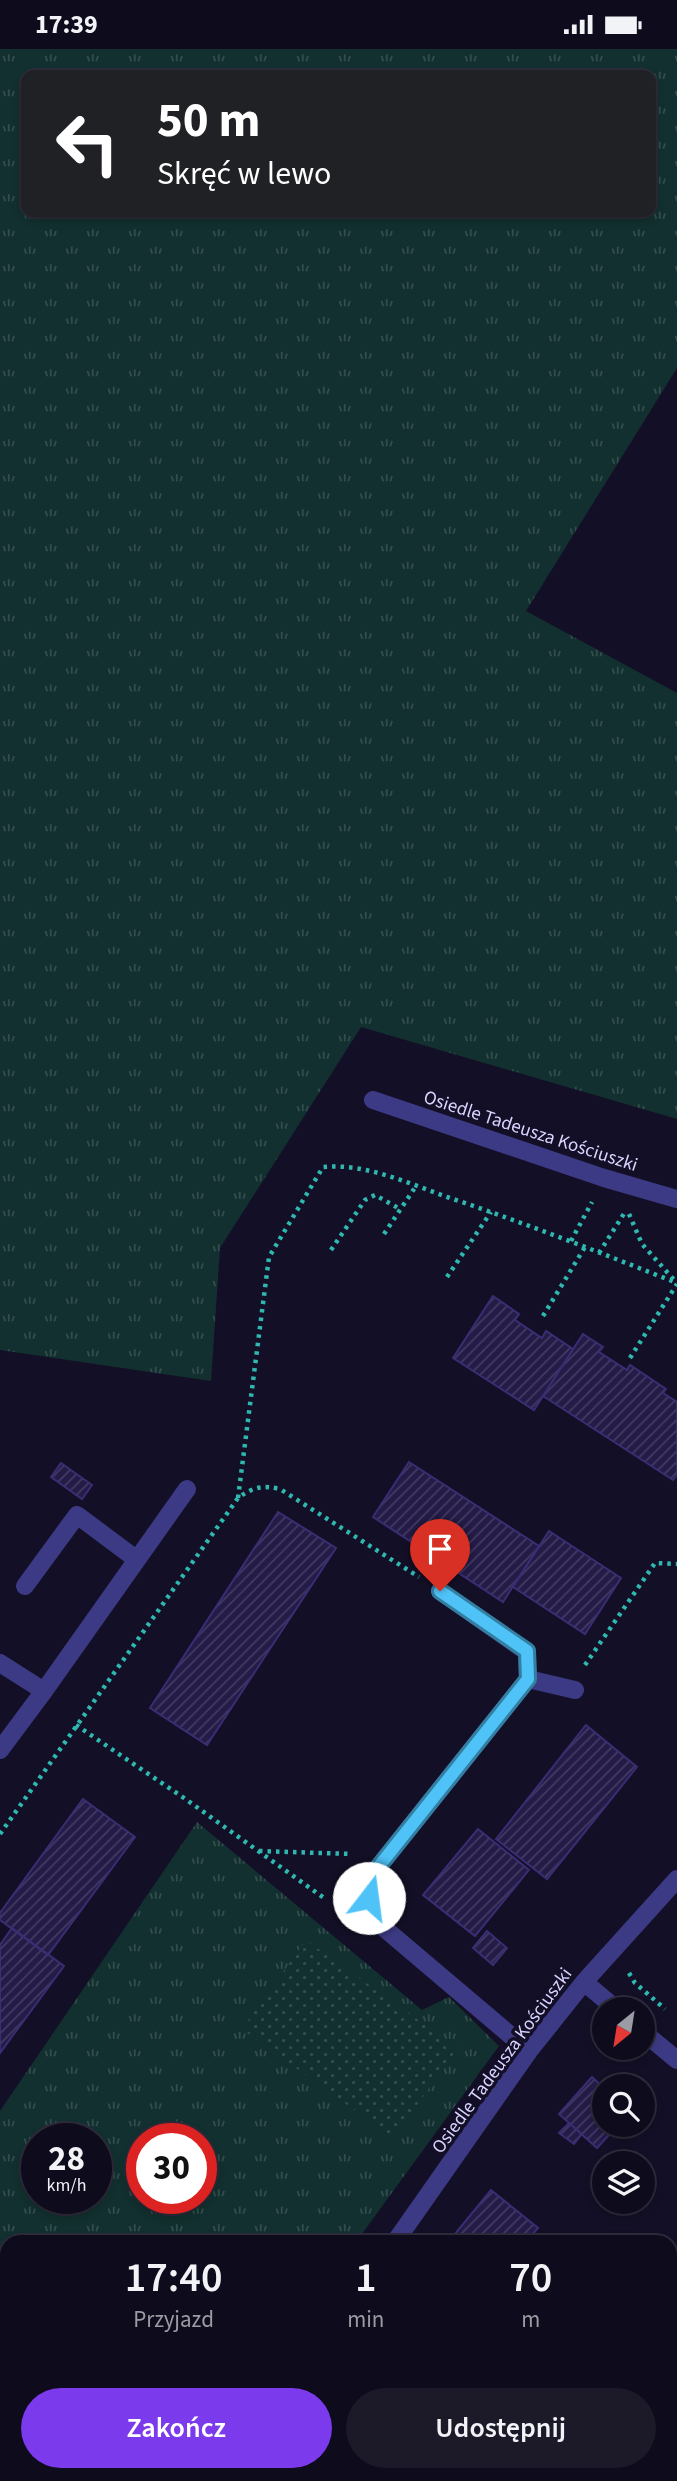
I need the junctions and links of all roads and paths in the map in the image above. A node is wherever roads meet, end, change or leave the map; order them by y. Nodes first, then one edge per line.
1 (373, 1100) dead end
2 (604, 1178) junction
3 (416, 1186) junction
4 (677, 1199) edge
5 (400, 1209) junction
6 (491, 1212) junction
7 (384, 1234) dead end
8 (570, 1241) junction
9 (585, 1247) junction
10 (331, 1249) dead end
11 (599, 1253) junction
12 (447, 1277) dead end
13 (677, 1283) edge
14 (543, 1316) dead end
15 (630, 1358) dead end
16 (187, 1489) dead end
17 (238, 1499) junction
18 (136, 1559) junction
19 (677, 1564) edge
20 (25, 1586) dead end
21 (440, 1591) joint
22 (0, 1663) edge
23 (528, 1679) junction
24 (572, 1689) joint
25 (44, 1691) junction
26 (76, 1725) junction
27 (0, 1750) edge
28 (0, 1834) edge
29 (258, 1851) junction
30 (387, 1855) junction
31 (677, 1879) edge
32 (324, 1898) dead end
33 (628, 1971) dead end
34 (584, 1982) junction
35 (602, 1997) edge
36 (667, 2010) dead end
37 (655, 2042) edge
38 (529, 2052) junction
39 (677, 2060) edge
40 (400, 2235) edge

1 - 2 street, Osiedle Tadeusza Kościuszki
2 - 4 street, Osiedle Tadeusza Kościuszki
2 - 8 path
3 - 5 path
3 - 6 path
3 - 17 path
5 - 7 path
5 - 10 path
6 - 8 path
6 - 12 path
8 - 9 path
9 - 11 path
9 - 14 path
11 - 13 path
11 - 13 path
13 - 15 path
16 - 18 street
17 - 21 path
17 - 26 path
18 - 20 street
18 - 25 street
19 - 24 path
21 - 23 street
22 - 25 street
23 - 24 street
23 - 30 street
25 - 27 street
26 - 28 path
26 - 29 path
29 - 30 path
29 - 32 path
30 - 38 street
31 - 34 street, Osiedle Tadeusza Kościuszki
33 - 36 path
34 - 35 street
34 - 38 street, Osiedle Tadeusza Kościuszki
37 - 39 street
38 - 40 street, Osiedle Tadeusza Kościuszki

